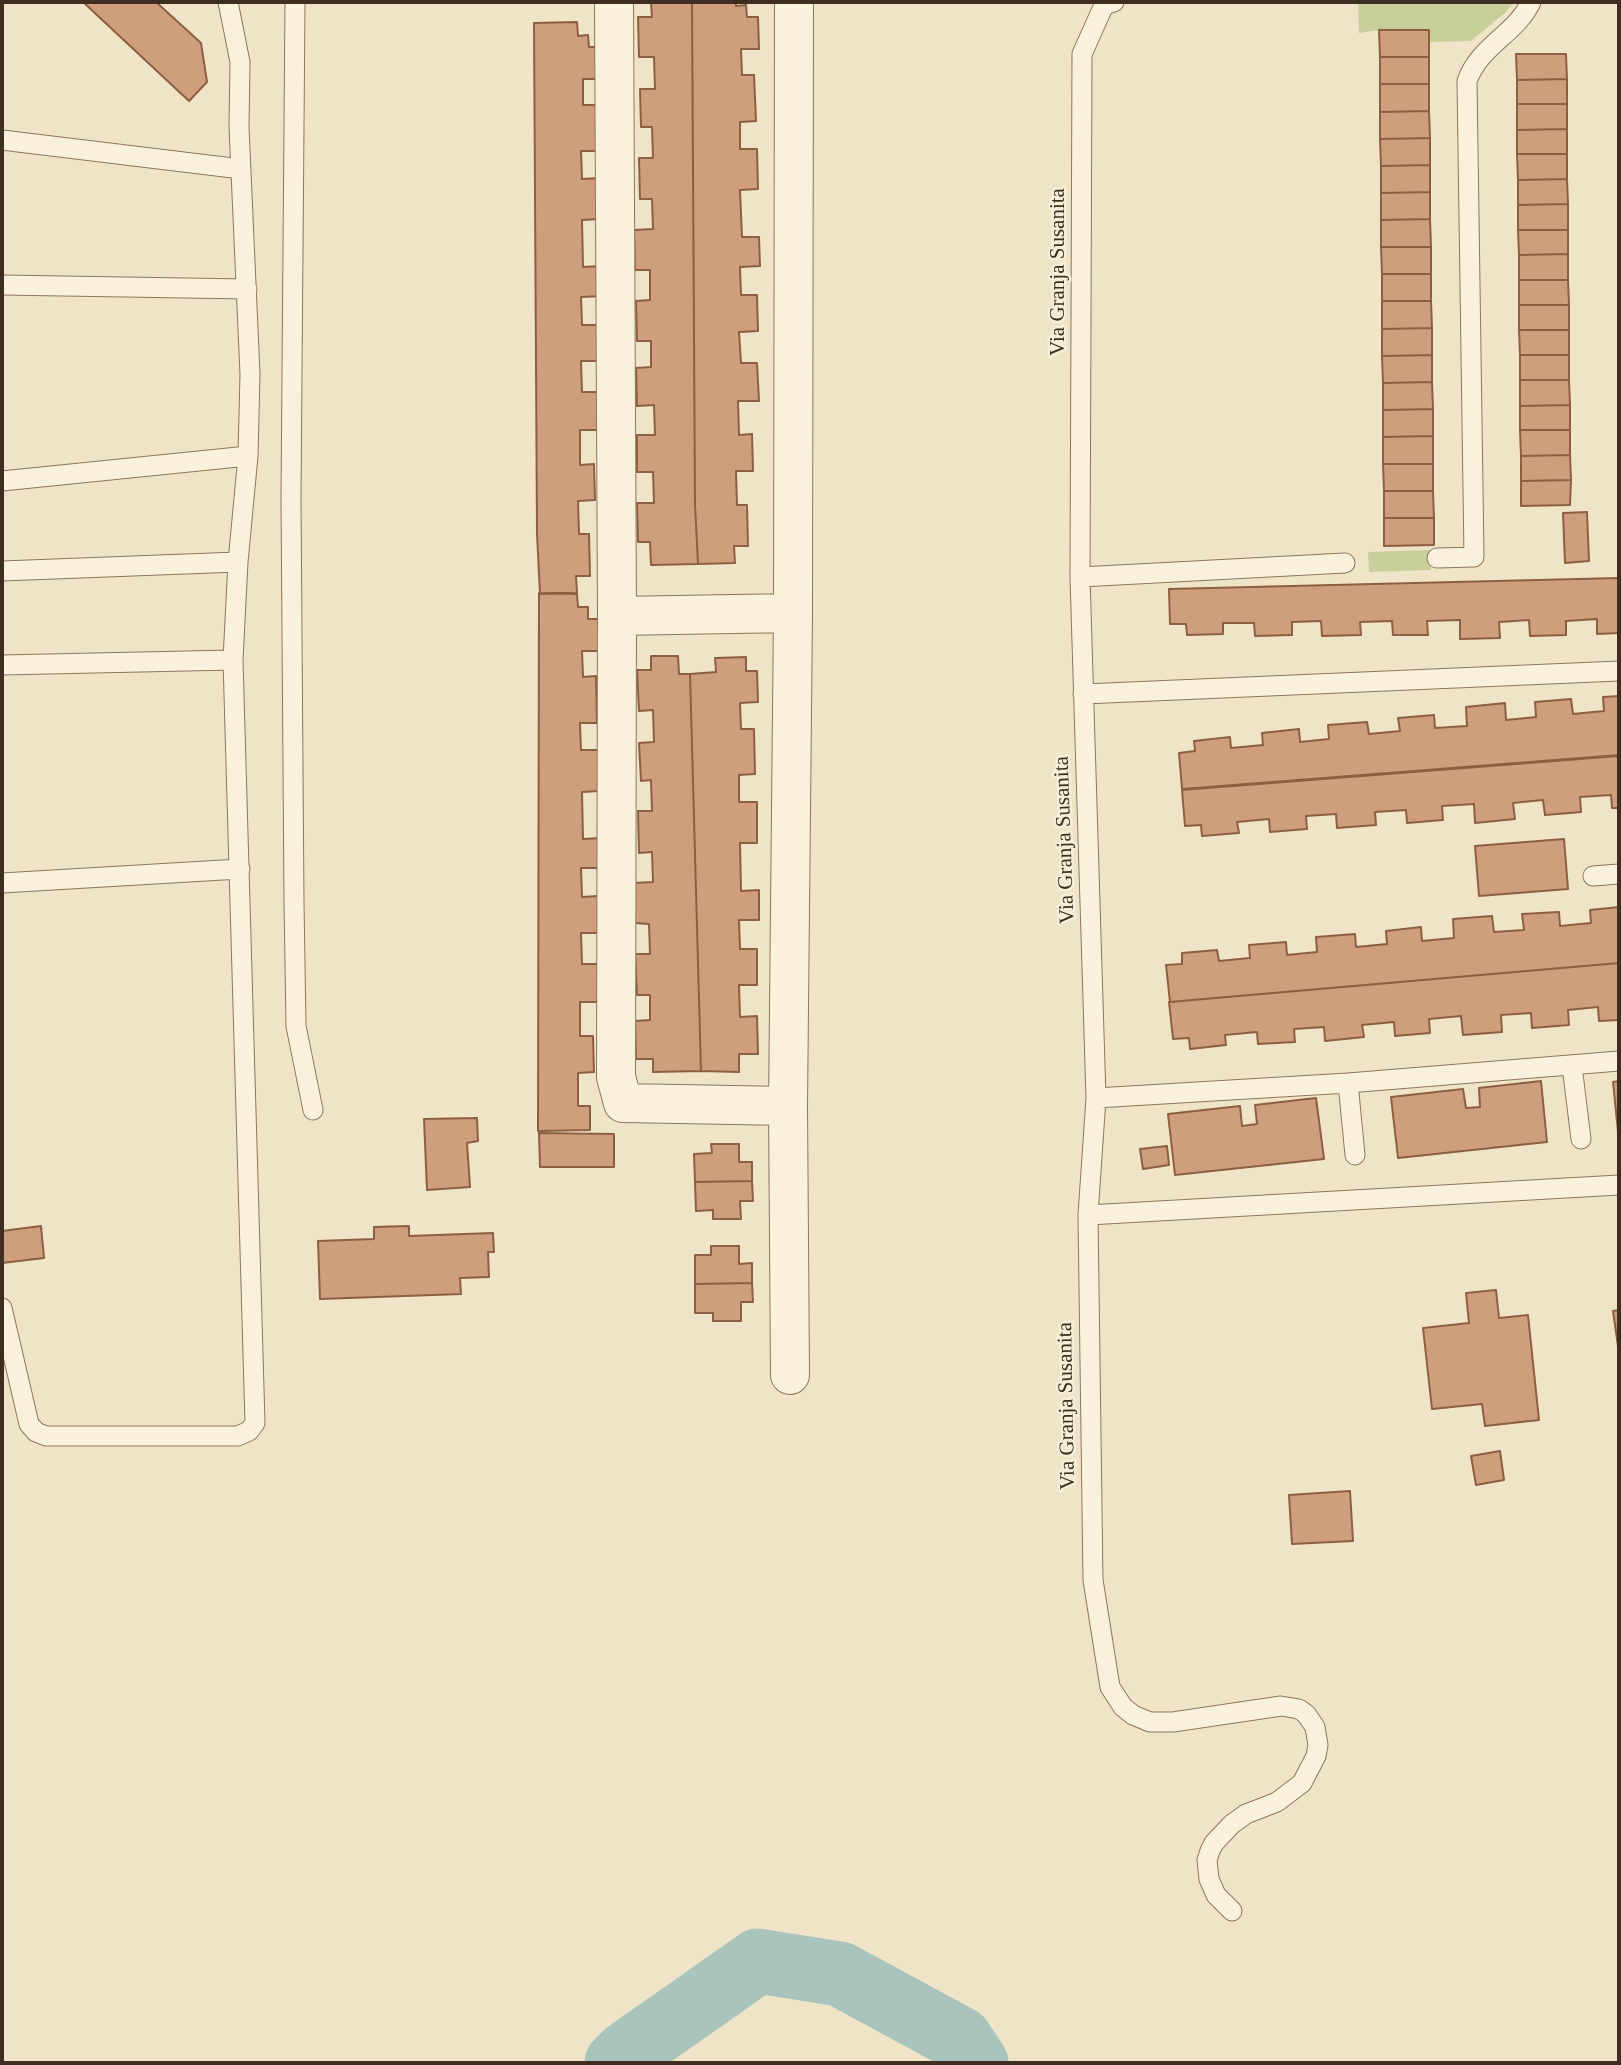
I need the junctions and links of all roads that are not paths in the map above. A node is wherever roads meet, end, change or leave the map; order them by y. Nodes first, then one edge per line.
1 (228, 2) edge
2 (295, 2) edge
3 (614, 2) edge
4 (794, 2) edge
5 (1114, 2) edge
6 (1531, 2) edge
7 (2, 140) edge
8 (241, 169) junction
9 (2, 285) edge
10 (247, 289) junction
11 (248, 456) junction
12 (2, 481) edge
13 (1437, 558) dead end
14 (238, 562) junction
15 (1345, 563) dead end
16 (2, 571) edge
17 (1080, 577) junction
18 (793, 613) junction
19 (617, 616) junction
20 (233, 660) junction
21 (2, 665) edge
22 (1619, 671) edge
23 (1083, 694) junction
24 (240, 869) junction
25 (1619, 874) edge
26 (1593, 876) dead end
27 (2, 883) edge
28 (1619, 1061) edge
29 (1572, 1066) junction
30 (1348, 1083) junction
31 (1096, 1098) junction
32 (788, 1106) junction
33 (313, 1110) dead end
34 (1581, 1139) dead end
35 (1355, 1155) dead end
36 (1619, 1185) edge
37 (1088, 1215) junction
38 (2, 1308) edge
39 (790, 1374) dead end
40 (1232, 1911) dead end

1 - 8 lane
2 - 33 lane
3 - 19 street
4 - 18 street
5 - 17 lane, Via Granja Susanita
6 - 13 lane
7 - 8 lane
8 - 10 lane
9 - 10 lane
10 - 11 lane
11 - 12 lane
11 - 14 lane
14 - 16 lane
14 - 20 lane
15 - 17 lane
17 - 23 lane, Via Granja Susanita
18 - 19 street
18 - 32 street
19 - 32 street
20 - 21 lane
20 - 24 lane
22 - 23 lane
23 - 31 lane, Via Granja Susanita
24 - 27 lane
24 - 38 lane
25 - 26 lane
28 - 29 lane
29 - 30 lane
29 - 34 lane
30 - 31 lane
30 - 35 lane
31 - 37 lane, Via Granja Susanita
32 - 39 street
36 - 37 lane
37 - 40 lane, Via Granja Susanita

